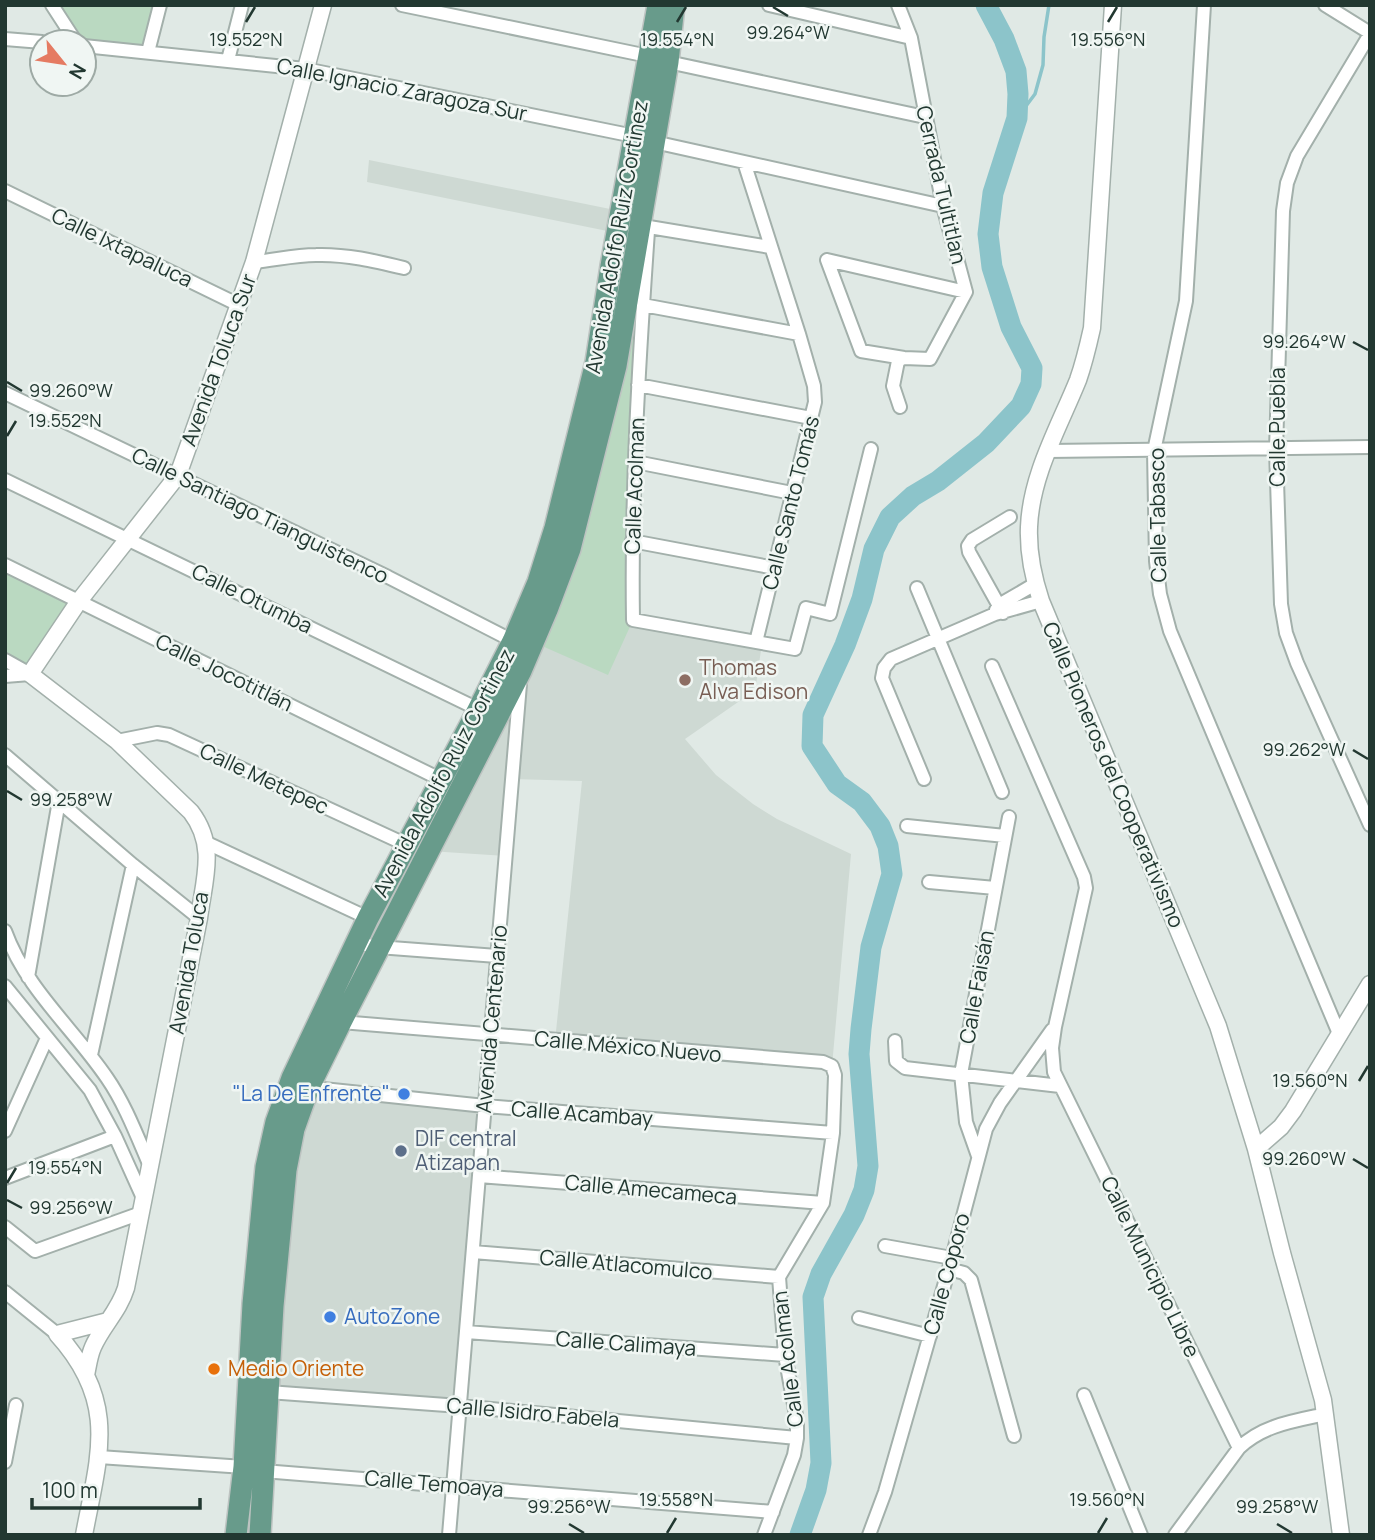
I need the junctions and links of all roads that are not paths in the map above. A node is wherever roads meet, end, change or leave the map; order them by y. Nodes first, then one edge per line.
1 (52, 5) edge
2 (160, 5) edge
3 (242, 5) edge
4 (323, 5) edge
5 (402, 5) edge
6 (659, 5) edge
7 (674, 5) edge
8 (769, 5) edge
9 (898, 5) edge
10 (1113, 5) edge
11 (1204, 5) edge
12 (1325, 5) edge
13 (67, 28) edge
14 (1370, 33) edge
15 (5, 38) edge
16 (911, 38) junction
17 (28, 40) edge
18 (98, 47) edge
19 (148, 51) junction
20 (658, 59) junction
21 (228, 60) junction
22 (305, 69) junction
23 (925, 117) junction
24 (644, 139) junction
25 (744, 162) junction
26 (5, 191) edge
27 (943, 206) junction
28 (644, 226) junction
29 (770, 247) junction
30 (254, 262) junction
31 (404, 268) dead end
32 (966, 292) junction
33 (239, 305) junction
34 (643, 305) junction
35 (799, 334) junction
36 (885, 355) junction
37 (904, 358) junction
38 (638, 385) junction
39 (893, 386) junction
40 (5, 393) edge
41 (900, 407) dead end
42 (811, 418) junction
43 (1370, 447) edge
44 (871, 449) dead end
45 (1276, 450) junction
46 (1048, 451) junction
47 (1154, 451) junction
48 (636, 462) junction
49 (178, 475) junction
50 (5, 480) edge
51 (792, 493) junction
52 (1010, 517) dead end
53 (127, 538) junction
54 (632, 541) junction
55 (560, 546) junction
56 (5, 565) edge
57 (775, 568) junction
58 (1035, 584) junction
59 (917, 588) dead end
60 (79, 601) junction
61 (1041, 601) junction
62 (999, 611) junction
63 (938, 638) junction
64 (513, 641) junction
65 (756, 642) junction
66 (5, 660) edge
67 (992, 666) dead end
68 (521, 671) junction
69 (30, 674) junction
70 (5, 676) edge
71 (489, 713) junction
72 (117, 741) junction
73 (5, 755) edge
74 (924, 779) dead end
75 (442, 780) junction
76 (1002, 792) dead end
77 (59, 801) junction
78 (1009, 817) dead end
79 (1370, 825) edge
80 (907, 827) dead end
81 (1005, 836) junction
82 (207, 843) junction
83 (407, 845) junction
84 (133, 865) junction
85 (929, 883) dead end
86 (995, 888) junction
87 (199, 918) junction
88 (368, 918) junction
89 (5, 931) edge
90 (356, 943) junction
91 (378, 947) junction
92 (497, 956) junction
93 (28, 977) junction
94 (1370, 984) edge
95 (5, 986) edge
96 (341, 1022) junction
97 (1055, 1027) junction
98 (491, 1035) junction
99 (1340, 1036) junction
100 (47, 1038) junction
101 (895, 1041) dead end
102 (91, 1055) junction
103 (832, 1066) joint
104 (961, 1074) junction
105 (1017, 1080) junction
106 (1060, 1086) junction
107 (299, 1087) junction
108 (485, 1106) junction
109 (5, 1131) edge
110 (833, 1133) junction
111 (115, 1136) junction
112 (1256, 1149) junction
113 (978, 1156) junction
114 (150, 1166) junction
115 (479, 1176) junction
116 (5, 1178) edge
117 (823, 1203) junction
118 (142, 1205) junction
119 (273, 1205) junction
120 (5, 1227) edge
121 (885, 1246) dead end
122 (473, 1252) junction
123 (951, 1264) junction
124 (779, 1277) junction
125 (5, 1292) edge
126 (859, 1318) dead end
127 (108, 1321) junction
128 (466, 1332) junction
129 (57, 1334) junction
130 (930, 1336) junction
131 (785, 1355) junction
132 (86, 1375) junction
133 (268, 1392) junction
134 (1084, 1395) dead end
135 (16, 1405) dead end
136 (460, 1406) junction
137 (1326, 1414) junction
138 (1014, 1436) dead end
139 (797, 1438) junction
140 (1239, 1448) junction
141 (99, 1457) junction
142 (5, 1462) edge
143 (253, 1469) junction
144 (453, 1486) junction
145 (773, 1512) junction
146 (83, 1535) edge
147 (236, 1535) edge
148 (260, 1535) edge
149 (449, 1535) edge
150 (764, 1535) edge
151 (869, 1535) edge
152 (1141, 1535) edge
153 (1175, 1535) edge
154 (1341, 1535) edge

1 - 13 street
2 - 19 street
3 - 21 street
4 - 22 street, Avenida Toluca Sur
5 - 20 street
6 - 20 main road, Avenida Adolfo Ruiz Cortinez
7 - 20 main road, Avenida Adolfo Ruiz Cortinez
8 - 16 street
9 - 16 street, Cerrada Tultitlan
10 - 46 street, Calle Pioneros del Cooperativismo
11 - 47 street, Calle Tabasco
12 - 14 street
14 - 45 street, Calle Puebla
15 - 17 street
16 - 23 street, Cerrada Tultitlan
18 - 19 street, Calle Ignacio Zaragoza Sur
19 - 21 street, Calle Ignacio Zaragoza Sur
20 - 23 street
20 - 24 main road, Avenida Adolfo Ruiz Cortinez
21 - 22 street, Calle Ignacio Zaragoza Sur
22 - 24 street, Calle Ignacio Zaragoza Sur
22 - 30 street, Avenida Toluca Sur
23 - 27 street, Cerrada Tultitlan
24 - 25 street, Calle Ignacio Zaragoza Sur
24 - 28 main road, Avenida Adolfo Ruiz Cortinez
24 - 55 main road, Avenida Adolfo Ruiz Cortinez
25 - 27 street, Calle Ignacio Zaragoza Sur
25 - 29 street, Calle Santo Tomás
26 - 33 street, Calle Ixtapaluca
27 - 32 street, Cerrada Tultitlan
28 - 29 street
28 - 34 street, Calle Acolman
28 - 55 main road, Avenida Adolfo Ruiz Cortinez
29 - 35 street, Calle Santo Tomás
30 - 31 street
30 - 33 street, Avenida Toluca Sur
32 - 36 street
32 - 37 street, Cerrada Tultitlan
33 - 49 street, Avenida Toluca Sur
34 - 35 street
34 - 38 street, Calle Acolman
35 - 42 street, Calle Santo Tomás
36 - 37 street
36 - 39 street
37 - 39 street
38 - 42 street
38 - 48 street, Calle Acolman
39 - 41 street
40 - 49 street, Calle Santiago Tianguistenco
42 - 51 street, Calle Santo Tomás
43 - 45 street
44 - 65 street
45 - 47 street
45 - 79 street, Calle Puebla
46 - 47 street
46 - 58 street, Calle Pioneros del Cooperativismo
47 - 99 street, Calle Tabasco
48 - 51 street
48 - 54 street, Calle Acolman
49 - 53 street, Avenida Toluca Sur
49 - 64 street, Calle Santiago Tianguistenco
50 - 53 street, Calle Otumba
51 - 57 street, Calle Santo Tomás
52 - 62 street
53 - 60 street, Avenida Toluca Sur
53 - 71 street, Calle Otumba
54 - 57 street
54 - 65 street, Calle Acolman
55 - 64 main road, Avenida Adolfo Ruiz Cortinez
55 - 68 main road, Avenida Adolfo Ruiz Cortinez
56 - 60 street, Calle Jocotitlán
57 - 65 street, Calle Santo Tomás
58 - 61 street, Calle Pioneros del Cooperativismo
58 - 62 street
59 - 63 street
60 - 69 street, Avenida Toluca Sur
60 - 75 street, Calle Jocotitlán
61 - 62 street
61 - 112 street, Calle Pioneros del Cooperativismo
62 - 63 street
63 - 74 street
63 - 76 street
64 - 71 main road, Avenida Adolfo Ruiz Cortinez
66 - 69 street
67 - 97 street, Calle Coporo
68 - 71 main road, Avenida Adolfo Ruiz Cortinez
68 - 92 street, Avenida Centenario
69 - 70 street
69 - 72 street
71 - 75 main road, Avenida Adolfo Ruiz Cortinez
71 - 91 main road, Avenida Adolfo Ruiz Cortinez
72 - 82 street
72 - 83 street, Calle Metepec
73 - 77 street
75 - 83 main road, Avenida Adolfo Ruiz Cortinez
77 - 84 street
77 - 93 street
78 - 81 street, Calle Faisán
80 - 81 street
81 - 86 street, Calle Faisán
82 - 87 street, Avenida Toluca
82 - 88 street
83 - 88 main road, Avenida Adolfo Ruiz Cortinez
84 - 87 street
84 - 102 street
85 - 86 street
86 - 104 street, Calle Faisán
87 - 114 street, Avenida Toluca
88 - 90 main road, Avenida Adolfo Ruiz Cortinez
89 - 93 street
90 - 91 street
90 - 107 main road, Avenida Adolfo Ruiz Cortinez
91 - 92 street
91 - 96 main road, Avenida Adolfo Ruiz Cortinez
92 - 98 street, Avenida Centenario
93 - 102 street
94 - 99 street
95 - 100 street
96 - 98 street, Calle México Nuevo
96 - 107 main road, Avenida Adolfo Ruiz Cortinez
97 - 105 street, Calle Coporo
97 - 106 street, Calle Coporo
98 - 103 street, Calle México Nuevo
98 - 108 street, Avenida Centenario
99 - 112 street
100 - 109 street
100 - 111 street
101 - 104 street
102 - 114 street
103 - 110 street, Calle Acolman
104 - 105 street
104 - 113 street, Calle Faisán
105 - 106 street
105 - 113 street, Calle Coporo
106 - 140 street, Calle Municipio Libre
107 - 108 street, Calle Acambay
107 - 119 main road, Avenida Adolfo Ruiz Cortinez
108 - 110 street, Calle Acambay
108 - 115 street, Avenida Centenario
110 - 117 street, Calle Acolman
111 - 116 street
111 - 118 street
112 - 137 street, Calle Pioneros del Cooperativismo
113 - 123 street, Calle Coporo
114 - 118 street, Avenida Toluca
115 - 117 street, Calle Amecameca
115 - 122 street, Avenida Centenario
117 - 124 street, Calle Acolman
118 - 120 street
118 - 127 street, Avenida Toluca
119 - 133 main road, Avenida Adolfo Ruiz Cortinez
119 - 143 main road, Avenida Adolfo Ruiz Cortinez
121 - 123 street
122 - 124 street, Calle Atlacomulco
122 - 128 street, Avenida Centenario
123 - 130 street, Calle Coporo
123 - 138 street
124 - 131 street, Calle Acolman
125 - 129 street
126 - 130 street
127 - 129 street
127 - 132 street, Avenida Toluca
128 - 131 street, Calle Calimaya
128 - 136 street, Avenida Centenario
129 - 132 street
130 - 151 street, Calle Coporo
131 - 139 street, Calle Acolman
132 - 141 street
133 - 136 street, Calle Isidro Fabela
133 - 143 main road, Avenida Adolfo Ruiz Cortinez
134 - 152 street
135 - 142 street
136 - 139 street, Calle Isidro Fabela
136 - 144 street, Avenida Centenario
137 - 140 street
137 - 154 street, Calle Pioneros del Cooperativismo
139 - 145 street, Calle Acolman
140 - 153 street
141 - 143 street, Calle Temoaya
141 - 146 street
143 - 144 street, Calle Temoaya
143 - 147 main road, Avenida Adolfo Ruiz Cortinez
143 - 148 main road, Avenida Adolfo Ruiz Cortinez
144 - 145 street, Calle Temoaya
144 - 149 street, Avenida Centenario
145 - 150 street, Calle Acolman

